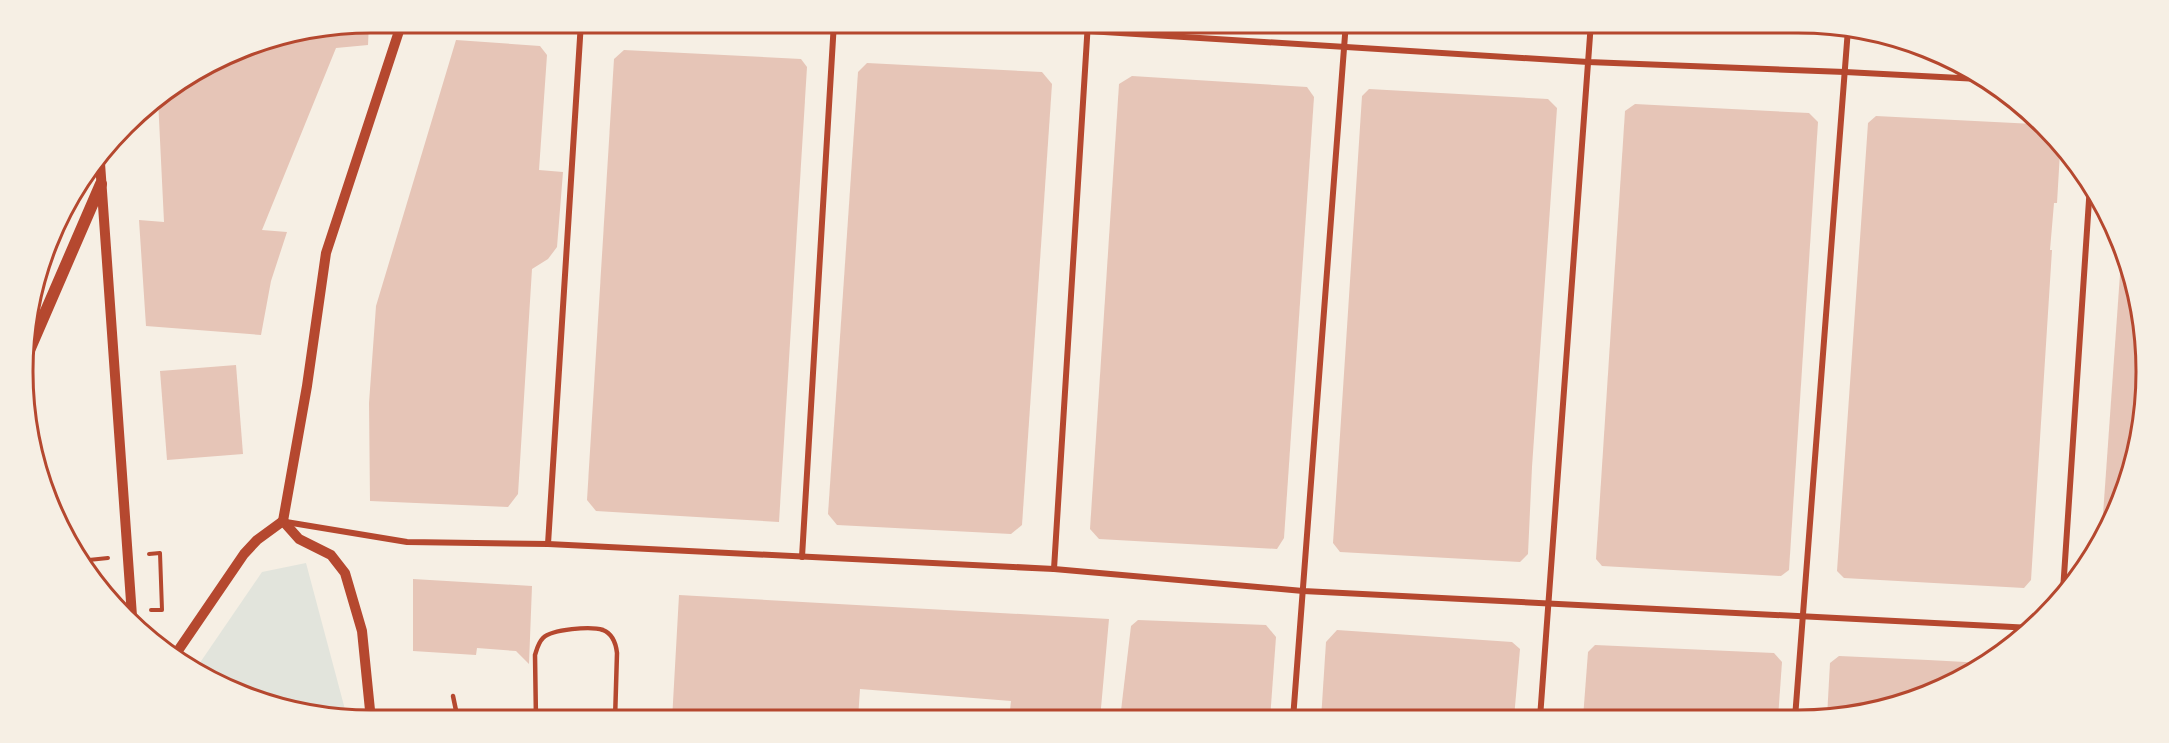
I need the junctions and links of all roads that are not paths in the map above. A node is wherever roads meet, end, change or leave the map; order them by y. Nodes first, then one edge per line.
1 (398, 33) edge
2 (580, 33) edge
3 (833, 33) edge
4 (1088, 33) edge
5 (1122, 33) edge
6 (1345, 33) edge
7 (1590, 33) edge
8 (1847, 37) edge
9 (1344, 46) junction
10 (1588, 62) junction
11 (1845, 72) junction
12 (1968, 78) edge
13 (100, 169) edge
14 (101, 184) junction
15 (2089, 199) edge
16 (35, 336) edge
17 (283, 521) junction
18 (548, 544) junction
19 (802, 557) junction
20 (1054, 569) junction
21 (2064, 581) edge
22 (1303, 591) junction
23 (1549, 603) junction
24 (132, 611) edge
25 (1802, 617) junction
26 (2019, 627) edge
27 (179, 650) edge
28 (453, 696) dead end
29 (370, 710) edge
30 (456, 710) edge
31 (536, 710) edge
32 (615, 710) edge
33 (1294, 710) edge
34 (1541, 710) edge
35 (1796, 710) edge

1 - 17 street
2 - 18 street
3 - 19 street
4 - 20 street
5 - 9 street
6 - 9 street
7 - 10 street
8 - 11 street
9 - 10 street
9 - 22 street
10 - 11 street
10 - 23 street
11 - 12 street
11 - 25 street
13 - 14 street
14 - 16 main road
14 - 24 street
15 - 21 street
17 - 18 street
17 - 27 street
17 - 29 street
18 - 19 street
19 - 20 street
20 - 22 street
22 - 23 street
22 - 33 street
23 - 25 street
23 - 34 street
25 - 26 street
25 - 35 street
28 - 30 lane
31 - 32 lane

